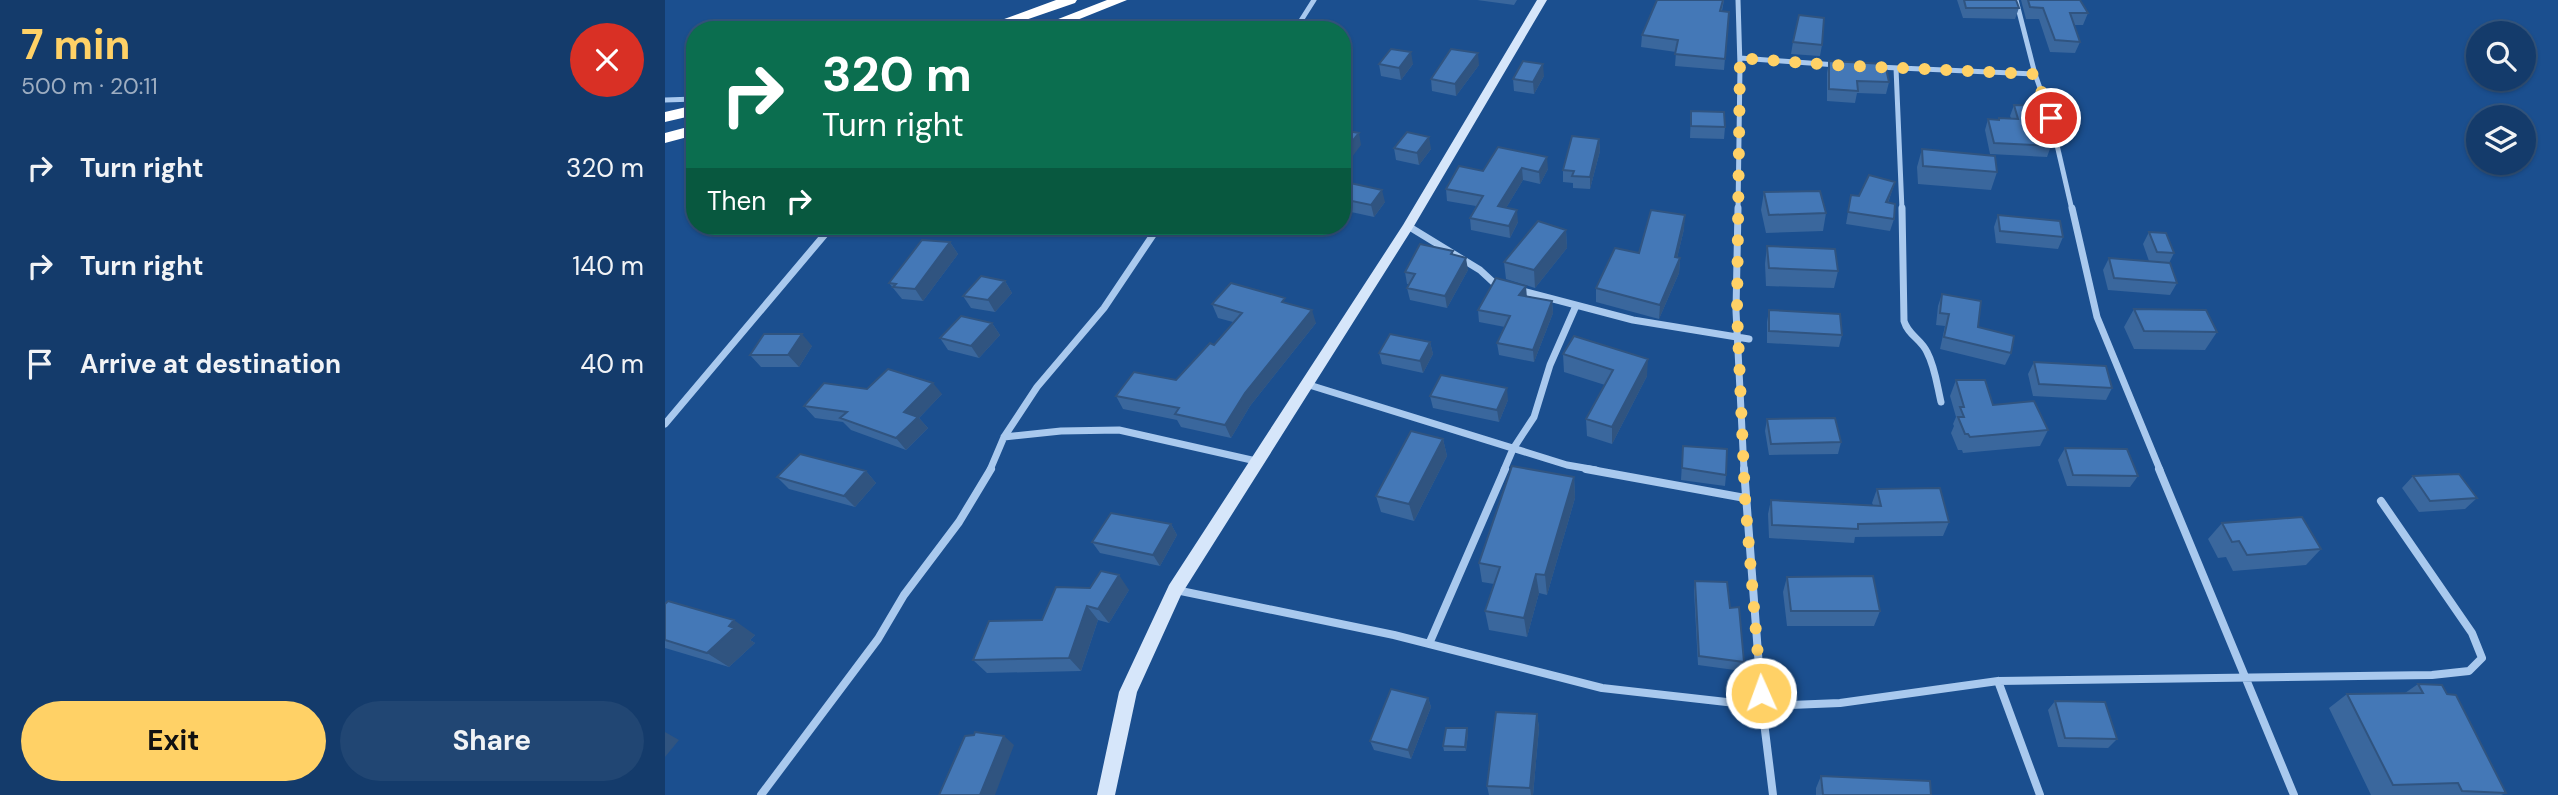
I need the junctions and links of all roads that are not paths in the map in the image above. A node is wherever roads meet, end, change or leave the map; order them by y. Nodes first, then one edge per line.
1 (1070, 0) edge
2 (1120, 0) edge
3 (1314, 0) edge
4 (1542, 0) edge
5 (1738, 0) edge
6 (2016, 0) edge
7 (1008, 21) edge
8 (1062, 21) edge
9 (1301, 21) edge
10 (1740, 58) junction
11 (1845, 66) edge
12 (1870, 67) edge
13 (1896, 68) junction
14 (2035, 74) junction
15 (686, 99) edge
16 (665, 100) edge
17 (686, 112) edge
18 (665, 117) edge
19 (686, 132) edge
20 (665, 138) edge
21 (1408, 226) junction
22 (824, 235) edge
23 (1153, 235) edge
24 (1575, 308) junction
25 (1749, 339) dead end
26 (1306, 384) junction
27 (1941, 402) dead end
28 (665, 425) edge
29 (1004, 437) junction
30 (1513, 449) junction
31 (1256, 461) junction
32 (1745, 498) junction
33 (2381, 502) dead end
34 (1175, 590) junction
35 (1429, 644) junction
36 (2246, 677) junction
37 (1998, 681) junction
38 (1762, 706) junction
39 (761, 795) edge
40 (1106, 795) edge
41 (1773, 795) edge
42 (2040, 795) edge
43 (2294, 795) edge

1 - 7 highway
2 - 8 highway
3 - 9 street
4 - 21 street
5 - 10 street
6 - 14 street
10 - 11 street
10 - 32 street
12 - 13 street
13 - 14 street
13 - 27 street
14 - 36 street
15 - 16 street
17 - 18 highway
19 - 20 highway
21 - 24 street
21 - 26 street
22 - 28 street
23 - 29 street
24 - 25 street
24 - 30 street
26 - 30 street
26 - 31 street
29 - 31 street
29 - 39 street
30 - 32 street
30 - 35 street
31 - 34 street
32 - 38 street
33 - 36 street
34 - 35 street
34 - 40 street
35 - 38 street
36 - 37 street
36 - 43 street
37 - 38 street
37 - 42 street
38 - 41 street

